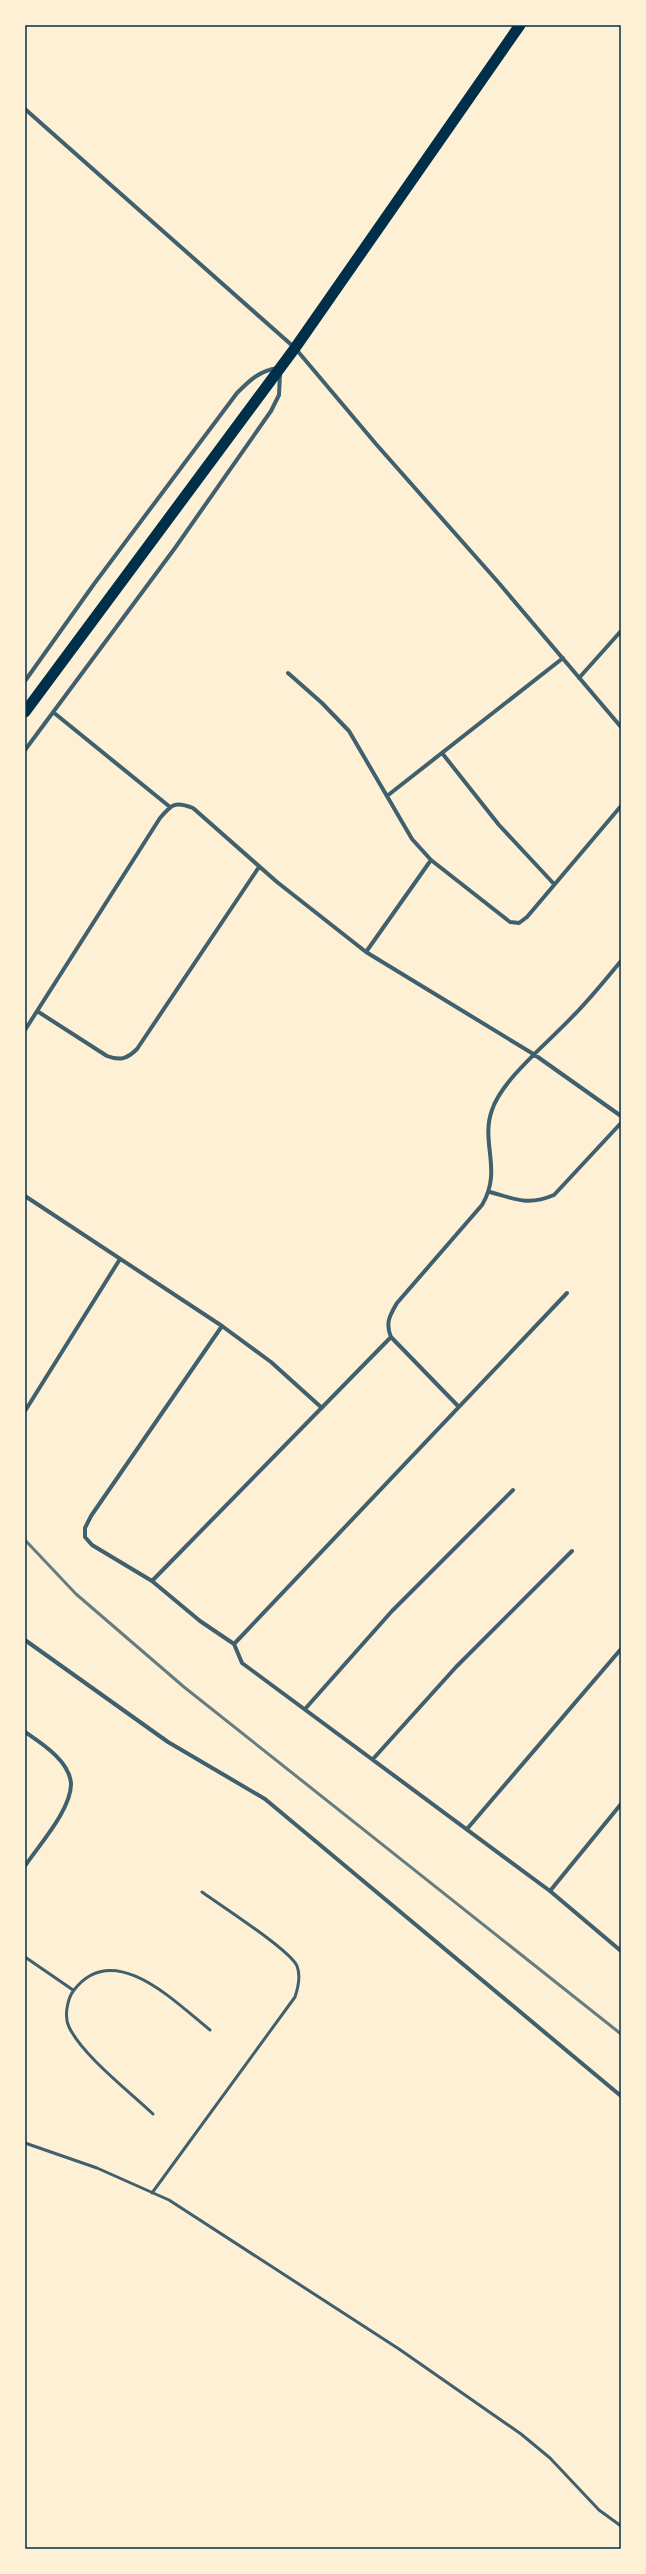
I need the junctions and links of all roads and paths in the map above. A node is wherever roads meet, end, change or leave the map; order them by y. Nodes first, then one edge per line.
1 (520, 25) edge
2 (25, 109) edge
3 (295, 348) junction
4 (280, 368) junction
5 (621, 631) edge
6 (563, 658) junction
7 (288, 673) dead end
8 (580, 678) junction
9 (25, 681) edge
10 (25, 712) edge
11 (53, 712) junction
12 (621, 727) edge
13 (25, 750) edge
14 (442, 753) junction
15 (387, 796) junction
16 (621, 806) edge
17 (170, 807) junction
18 (431, 860) junction
19 (259, 867) junction
20 (554, 884) junction
21 (366, 952) junction
22 (621, 961) edge
23 (37, 1011) junction
24 (25, 1030) edge
25 (535, 1055) junction
26 (621, 1116) edge
27 (621, 1123) edge
28 (490, 1192) junction
29 (25, 1196) edge
30 (120, 1258) junction
31 (567, 1293) dead end
32 (222, 1326) junction
33 (391, 1338) junction
34 (458, 1406) junction
35 (322, 1408) junction
36 (25, 1411) edge
37 (513, 1490) dead end
38 (572, 1551) dead end
39 (152, 1581) junction
40 (25, 1640) edge
41 (234, 1644) junction
42 (621, 1649) edge
43 (305, 1709) junction
44 (25, 1732) edge
45 (373, 1759) junction
46 (621, 1804) edge
47 (467, 1829) junction
48 (25, 1866) edge
49 (550, 1891) junction
50 (202, 1892) dead end
51 (621, 1951) edge
52 (25, 1957) edge
53 (73, 1990) junction
54 (210, 2030) dead end
55 (621, 2096) edge
56 (153, 2114) dead end
57 (25, 2143) edge
58 (152, 2193) junction
59 (621, 2526) edge

1 - 3 highway
2 - 3 street
3 - 4 highway
3 - 6 street
4 - 9 street
4 - 10 highway
4 - 11 street
5 - 8 street
6 - 8 street
6 - 14 street
7 - 15 street
8 - 12 street
11 - 13 street
11 - 17 street
14 - 15 street
14 - 20 street
15 - 18 street
16 - 20 street
17 - 19 street
17 - 23 street
18 - 20 street
18 - 21 street
19 - 21 street
19 - 23 street
21 - 25 street
22 - 25 street
23 - 24 street
25 - 26 street
25 - 28 street
27 - 28 street
28 - 33 street
29 - 30 street
30 - 32 street
30 - 36 street
31 - 34 street
32 - 35 street
32 - 39 street
33 - 34 street
33 - 35 street
34 - 41 street
35 - 39 street
37 - 43 street
38 - 45 street
39 - 41 street
40 - 55 street
41 - 43 street
42 - 47 street
43 - 45 street
44 - 48 street
45 - 47 street
46 - 49 street
47 - 49 street
49 - 51 street
50 - 58 lane
52 - 53 lane
53 - 54 lane
53 - 56 lane
57 - 58 lane
58 - 59 lane

